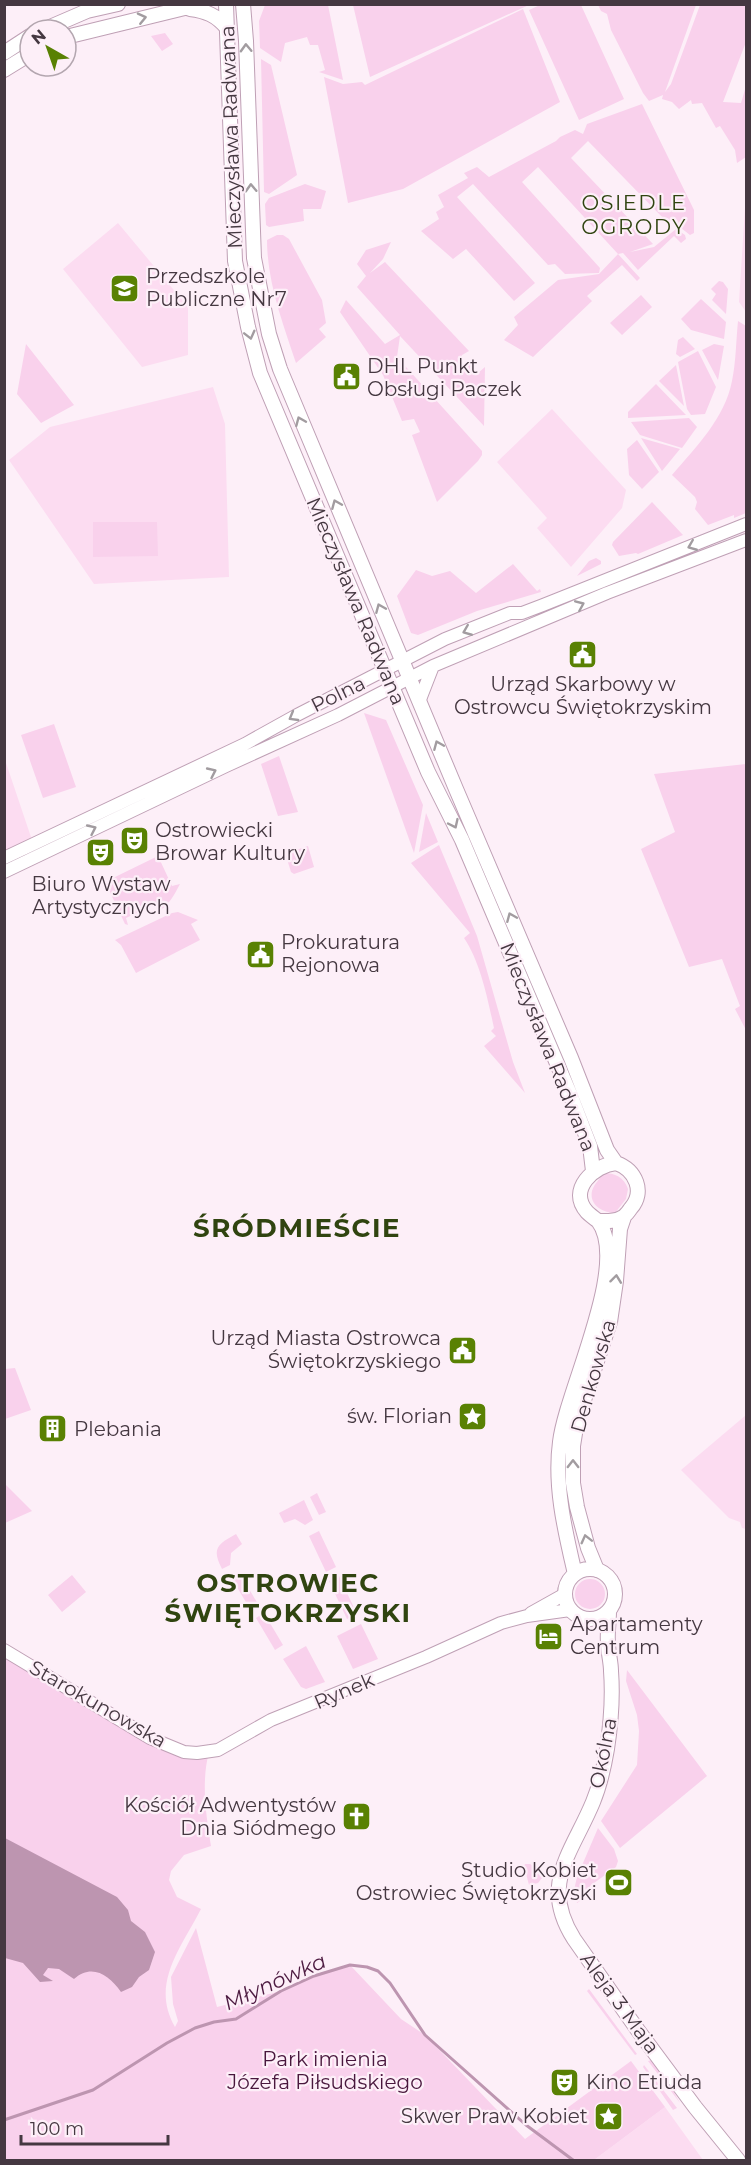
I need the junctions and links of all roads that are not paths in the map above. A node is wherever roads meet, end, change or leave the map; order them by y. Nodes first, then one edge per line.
1 (118, 4) edge
2 (201, 4) edge
3 (226, 4) edge
4 (243, 4) edge
5 (185, 8) junction
6 (71, 18) edge
7 (227, 28) junction
8 (78, 34) edge
9 (18, 44) edge
10 (4, 53) edge
11 (18, 61) edge
12 (4, 70) edge
13 (747, 524) edge
14 (747, 540) edge
15 (402, 662) junction
16 (433, 666) junction
17 (385, 671) junction
18 (410, 678) junction
19 (392, 687) junction
20 (419, 702) junction
21 (4, 858) edge
22 (4, 872) edge
23 (616, 1163) junction
24 (593, 1171) junction
25 (624, 1217) junction
26 (598, 1221) junction
27 (597, 1570) junction
28 (575, 1574) junction
29 (565, 1594) junction
30 (570, 1610) junction
31 (609, 1611) junction
32 (527, 1616) junction
33 (586, 1619) junction
34 (608, 1642) junction
35 (4, 1650) edge
36 (292, 1713) joint
37 (558, 1893) joint
38 (694, 2107) junction
39 (728, 2160) edge
40 (738, 2160) edge

1 - 6 main road
2 - 5 main road
3 - 7 main road, Mieczysława Radwana
15 -> 4 main road, Mieczysława Radwana
5 - 7 main road
8 -> 5 main road
7 -> 17 main road, Mieczysława Radwana
9 - 10 main road
11 - 12 main road
13 -> 15 street, Polna
16 -> 14 street, Polna
15 - 17 street, Polna
15 - 18 main road, Mieczysława Radwana
16 - 18 street, Polna
16 - 20 street
17 - 19 main road, Mieczysława Radwana
17 -> 21 street, Polna
18 - 19 street, Polna
18 - 20 main road, Mieczysława Radwana
22 -> 19 street, Polna
19 -> 24 main road, Mieczysława Radwana
23 -> 20 main road, Mieczysława Radwana
23 - 24 main road
23 - 25 main road
24 - 26 main road
25 - 26 main road
27 -> 25 main road, Denkowska
26 - 28 main road, Denkowska
27 - 28 main road
27 - 31 main road
28 - 29 main road
29 - 30 main road
29 - 32 street
30 - 32 street
30 - 33 main road
31 - 33 main road
31 - 34 main road, Okólna
32 - 36 street, Rynek
33 - 34 main road
34 - 37 main road, Okólna
35 - 36 street, Starokunowska
37 - 38 main road, Aleja 3 Maja
38 - 39 main road, Aleja 3 Maja
38 - 40 main road, Aleja 3 Maja

